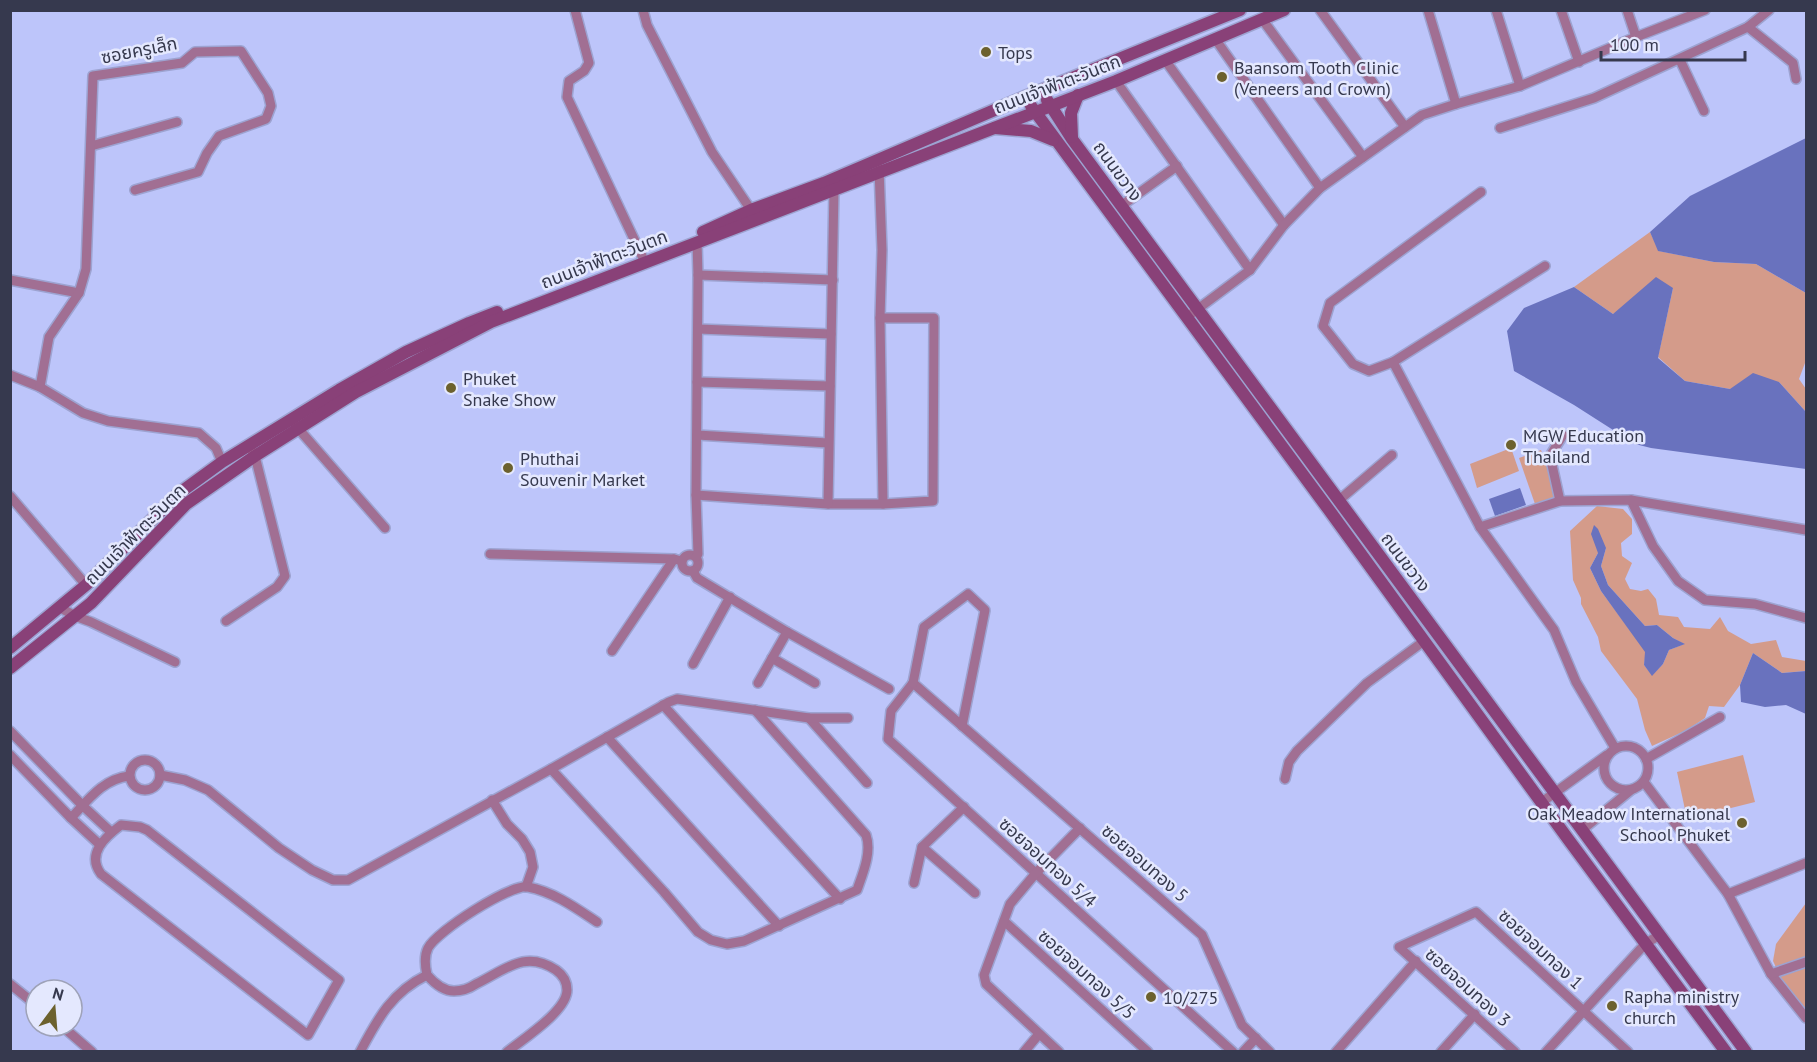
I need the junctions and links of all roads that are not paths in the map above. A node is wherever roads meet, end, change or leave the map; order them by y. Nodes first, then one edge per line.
1 (575, 10) edge
2 (644, 10) edge
3 (1240, 10) edge
4 (1284, 10) edge
5 (1320, 10) edge
6 (1428, 10) edge
7 (1496, 10) edge
8 (1561, 10) edge
9 (1627, 10) edge
10 (1769, 10) edge
11 (1699, 12) edge
12 (1262, 20) junction
13 (1748, 27) junction
14 (1636, 37) junction
15 (1216, 40) junction
16 (1165, 60) junction
17 (1680, 60) junction
18 (1578, 62) junction
19 (1796, 79) dead end
20 (1116, 81) junction
21 (1520, 87) junction
22 (1042, 90) junction
23 (1078, 95) junction
24 (1025, 97) junction
25 (1456, 104) junction
26 (1050, 106) junction
27 (1704, 111) dead end
28 (1034, 112) junction
29 (177, 122) dead end
30 (993, 127) junction
31 (1405, 127) junction
32 (1500, 128) dead end
33 (1072, 139) junction
34 (1057, 142) junction
35 (91, 146) junction
36 (1364, 157) junction
37 (879, 165) junction
38 (1177, 166) junction
39 (1320, 188) junction
40 (834, 189) junction
41 (135, 190) dead end
42 (1481, 192) dead end
43 (1121, 206) junction
44 (751, 210) junction
45 (1284, 225) junction
46 (697, 242) junction
47 (642, 256) junction
48 (1545, 266) dead end
49 (1250, 270) junction
50 (698, 275) junction
51 (10, 280) edge
52 (833, 280) junction
53 (80, 293) junction
54 (1197, 310) junction
55 (1187, 317) junction
56 (880, 318) junction
57 (698, 329) junction
58 (831, 334) junction
59 (1393, 362) junction
60 (10, 375) edge
61 (697, 382) junction
62 (830, 386) junction
63 (40, 387) junction
64 (295, 424) junction
65 (697, 435) junction
66 (1563, 435) dead end
67 (828, 443) junction
68 (248, 445) junction
69 (1392, 455) dead end
70 (255, 456) junction
71 (222, 462) junction
72 (10, 495) edge
73 (696, 495) junction
74 (1631, 500) junction
75 (1338, 501) junction
76 (1560, 501) junction
77 (828, 504) junction
78 (884, 504) junction
79 (1480, 527) junction
80 (385, 528) dead end
81 (1806, 530) edge
82 (490, 554) dead end
83 (696, 557) junction
84 (678, 560) junction
85 (693, 571) junction
86 (86, 585) junction
87 (730, 597) junction
88 (1410, 598) junction
89 (1398, 605) junction
90 (59, 607) junction
91 (75, 616) junction
92 (1806, 618) edge
93 (226, 621) dead end
94 (787, 632) junction
95 (1424, 641) junction
96 (10, 648) edge
97 (612, 651) dead end
98 (772, 658) junction
99 (175, 662) dead end
100 (693, 664) dead end
101 (10, 668) edge
102 (758, 683) dead end
103 (815, 683) dead end
104 (913, 683) junction
105 (889, 689) dead end
106 (663, 705) junction
107 (755, 710) junction
108 (1720, 717) dead end
109 (809, 718) junction
110 (848, 718) dead end
111 (962, 726) junction
112 (10, 731) edge
113 (606, 737) junction
114 (1615, 748) junction
115 (10, 755) edge
116 (1607, 755) junction
117 (1646, 759) junction
118 (551, 769) junction
119 (160, 775) junction
120 (129, 776) junction
121 (1285, 779) dead end
122 (1644, 782) junction
123 (867, 783) dead end
124 (1631, 790) junction
125 (1554, 793) junction
126 (492, 800) junction
127 (1542, 802) junction
128 (83, 806) junction
129 (964, 807) junction
130 (71, 818) junction
131 (1080, 828) junction
132 (1582, 830) junction
133 (111, 832) junction
134 (99, 844) junction
135 (922, 847) junction
136 (1806, 863) edge
137 (1036, 873) junction
138 (914, 883) dead end
139 (526, 887) junction
140 (975, 893) dead end
141 (1728, 894) junction
142 (840, 899) junction
143 (1476, 912) joint
144 (1004, 921) junction
145 (597, 922) dead end
146 (779, 926) junction
147 (1660, 935) junction
148 (1646, 943) junction
149 (1416, 961) junction
150 (1806, 963) edge
151 (1772, 974) junction
152 (427, 975) junction
153 (10, 984) edge
154 (24, 995) edge
155 (1584, 1011) junction
156 (1475, 1014) junction
157 (1806, 1018) edge
158 (1039, 1034) junction
159 (76, 1038) edge
160 (1256, 1038) junction
161 (92, 1052) edge
162 (360, 1052) edge
163 (507, 1052) edge
164 (1024, 1052) edge
165 (1059, 1052) edge
166 (1148, 1052) edge
167 (1233, 1052) edge
168 (1243, 1052) edge
169 (1270, 1052) edge
170 (1336, 1052) edge
171 (1441, 1052) edge
172 (1515, 1052) edge
173 (1546, 1052) edge
174 (1628, 1052) edge
175 (1726, 1052) edge
176 (1746, 1052) edge

1 - 47 street
2 - 44 street
3 - 22 main road, ถนนเจ้าฟ้าตะวันตก
4 - 12 main road, ถนนเจ้าฟ้าตะวันตก
5 - 31 street
6 - 25 street
7 - 21 street
8 - 18 street
9 - 14 street
10 - 13 street
11 - 14 street
12 - 15 main road, ถนนเจ้าฟ้าตะวันตก
12 - 36 street
13 - 17 street
13 - 19 street
14 - 18 street
15 - 16 main road, ถนนเจ้าฟ้าตะวันตก
15 - 39 street
16 - 20 main road, ถนนเจ้าฟ้าตะวันตก
16 - 45 street
17 - 27 street
17 - 32 street
18 - 21 street
20 - 23 main road, ถนนเจ้าฟ้าตะวันตก
20 - 38 street
21 - 25 street
22 - 24 main road, ถนนเจ้าฟ้าตะวันตก
22 - 26 main road, ถนนขวาง
23 - 26 main road, ถนนเจ้าฟ้าตะวันตก
23 - 33 main road
24 - 28 main road, ถนนขวาง
24 - 37 main road, ถนนเจ้าฟ้าตะวันตก
25 - 31 street
26 - 28 main road, ถนนเจ้าฟ้าตะวันตก
26 - 33 main road, ถนนขวาง
28 - 30 main road, ถนนเจ้าฟ้าตะวันตก
28 - 34 main road, ถนนขวาง
29 - 35 street
30 - 34 main road
30 - 37 main road, ถนนเจ้าฟ้าตะวันตก
31 - 36 street
33 - 43 main road, ถนนขวาง
34 - 55 main road, ถนนขวาง
35 - 41 street, ซอยครูเล็ก
35 - 53 street, ซอยครูเล็ก
36 - 39 street
37 - 40 main road, ถนนเจ้าฟ้าตะวันตก
37 - 44 main road, ถนนเจ้าฟ้าตะวันตก
37 - 56 street
38 - 43 street
38 - 49 street
39 - 45 street
40 - 46 main road, ถนนเจ้าฟ้าตะวันตก
40 - 52 street
42 - 59 street
43 - 54 main road, ถนนขวาง
44 - 47 main road, ถนนเจ้าฟ้าตะวันตก
45 - 49 street
46 - 50 street
46 - 64 main road, ถนนเจ้าฟ้าตะวันตก
47 - 64 main road, ถนนเจ้าฟ้าตะวันตก
48 - 59 street
49 - 54 street
50 - 52 street
50 - 57 street
51 - 53 street
52 - 58 street
53 - 63 street, ซอยครูเล็ก
54 - 55 street
54 - 75 main road, ถนนขวาง
55 - 89 main road, ถนนขวาง
56 - 78 street
56 - 78 street
57 - 58 street
57 - 61 street
58 - 62 street
59 - 79 street
60 - 63 street
61 - 62 street
61 - 65 street
62 - 67 street
63 - 71 street
64 - 68 main road, ถนนเจ้าฟ้าตะวันตก
64 - 70 main road, ถนนเจ้าฟ้าตะวันตก
64 - 80 street
65 - 67 street
65 - 73 street
66 - 76 street
67 - 77 street
68 - 70 street
68 - 71 main road, ถนนเจ้าฟ้าตะวันตก
69 - 75 street
70 - 91 main road, ถนนเจ้าฟ้าตะวันตก
70 - 93 street
71 - 86 main road, ถนนเจ้าฟ้าตะวันตก
72 - 86 street
73 - 77 street
73 - 83 street
74 - 76 street
74 - 81 street
74 - 92 street
75 - 88 main road, ถนนขวาง
76 - 79 street
77 - 78 street
79 - 114 street
82 - 84 street
83 - 84 street
83 - 85 street
84 - 85 street
84 - 97 street
85 - 87 street
86 - 90 main road, ถนนเจ้าฟ้าตะวันตก
87 - 94 street
87 - 100 street
88 - 89 main road
88 - 125 main road, ถนนขวาง
89 - 95 main road, ถนนขวาง
90 - 91 street
90 - 96 main road, ถนนเจ้าฟ้าตะวันตก
91 - 99 street
91 - 101 main road, ถนนเจ้าฟ้าตะวันตก
94 - 98 street
94 - 105 street
95 - 121 street
95 - 127 main road, ถนนขวาง
98 - 102 street
98 - 103 street
104 - 111 street, ซอยจอมทอง 5
104 - 111 street
104 - 129 street, ซอยจอมทอง 5/4
106 - 107 street
106 - 113 street
106 - 142 street
107 - 109 street
107 - 142 street
108 - 117 street
109 - 110 street
109 - 123 street
111 - 131 street, ซอยจอมทอง 5
112 - 128 street
113 - 118 street
113 - 146 street
114 - 116 street
114 - 117 street
115 - 130 street
116 - 124 street
116 - 125 street
117 - 122 street
118 - 126 street
118 - 146 street
119 - 120 street
119 - 120 street
119 - 126 street
120 - 128 street
122 - 124 street
122 - 141 street
124 - 132 street
125 - 127 street
125 - 132 main road, ถนนขวาง
126 - 139 street
127 - 148 main road, ถนนขวาง
128 - 130 street
128 - 133 street
129 - 135 street
129 - 137 street, ซอยจอมทอง 5/4
130 - 134 street
131 - 137 street
131 - 160 street, ซอยจอมทอง 5
132 - 147 main road, ถนนขวาง
133 - 134 street
133 - 134 street
135 - 138 street
135 - 140 street
136 - 141 street
137 - 144 street
137 - 167 street, ซอยจอมทอง 5/4
139 - 145 street
139 - 152 street
141 - 151 street
142 - 146 street
143 - 149 street, ซอยจอมทอง 3
143 - 155 street, ซอยจอมทอง 1
144 - 158 street
144 - 166 street, ซอยจอมทอง 5/5
147 - 148 street
147 - 176 main road, ถนนขวาง
148 - 155 street
148 - 175 main road, ถนนขวาง
149 - 156 street, ซอยจอมทอง 3
149 - 170 street
150 - 151 street
151 - 157 street
152 - 162 street
152 - 163 street
153 - 154 street
155 - 173 street
155 - 174 street, ซอยจอมทอง 1
156 - 171 street
156 - 172 street, ซอยจอมทอง 3
158 - 164 street
158 - 165 street
159 - 161 street
160 - 168 street
160 - 169 street, ซอยจอมทอง 5

